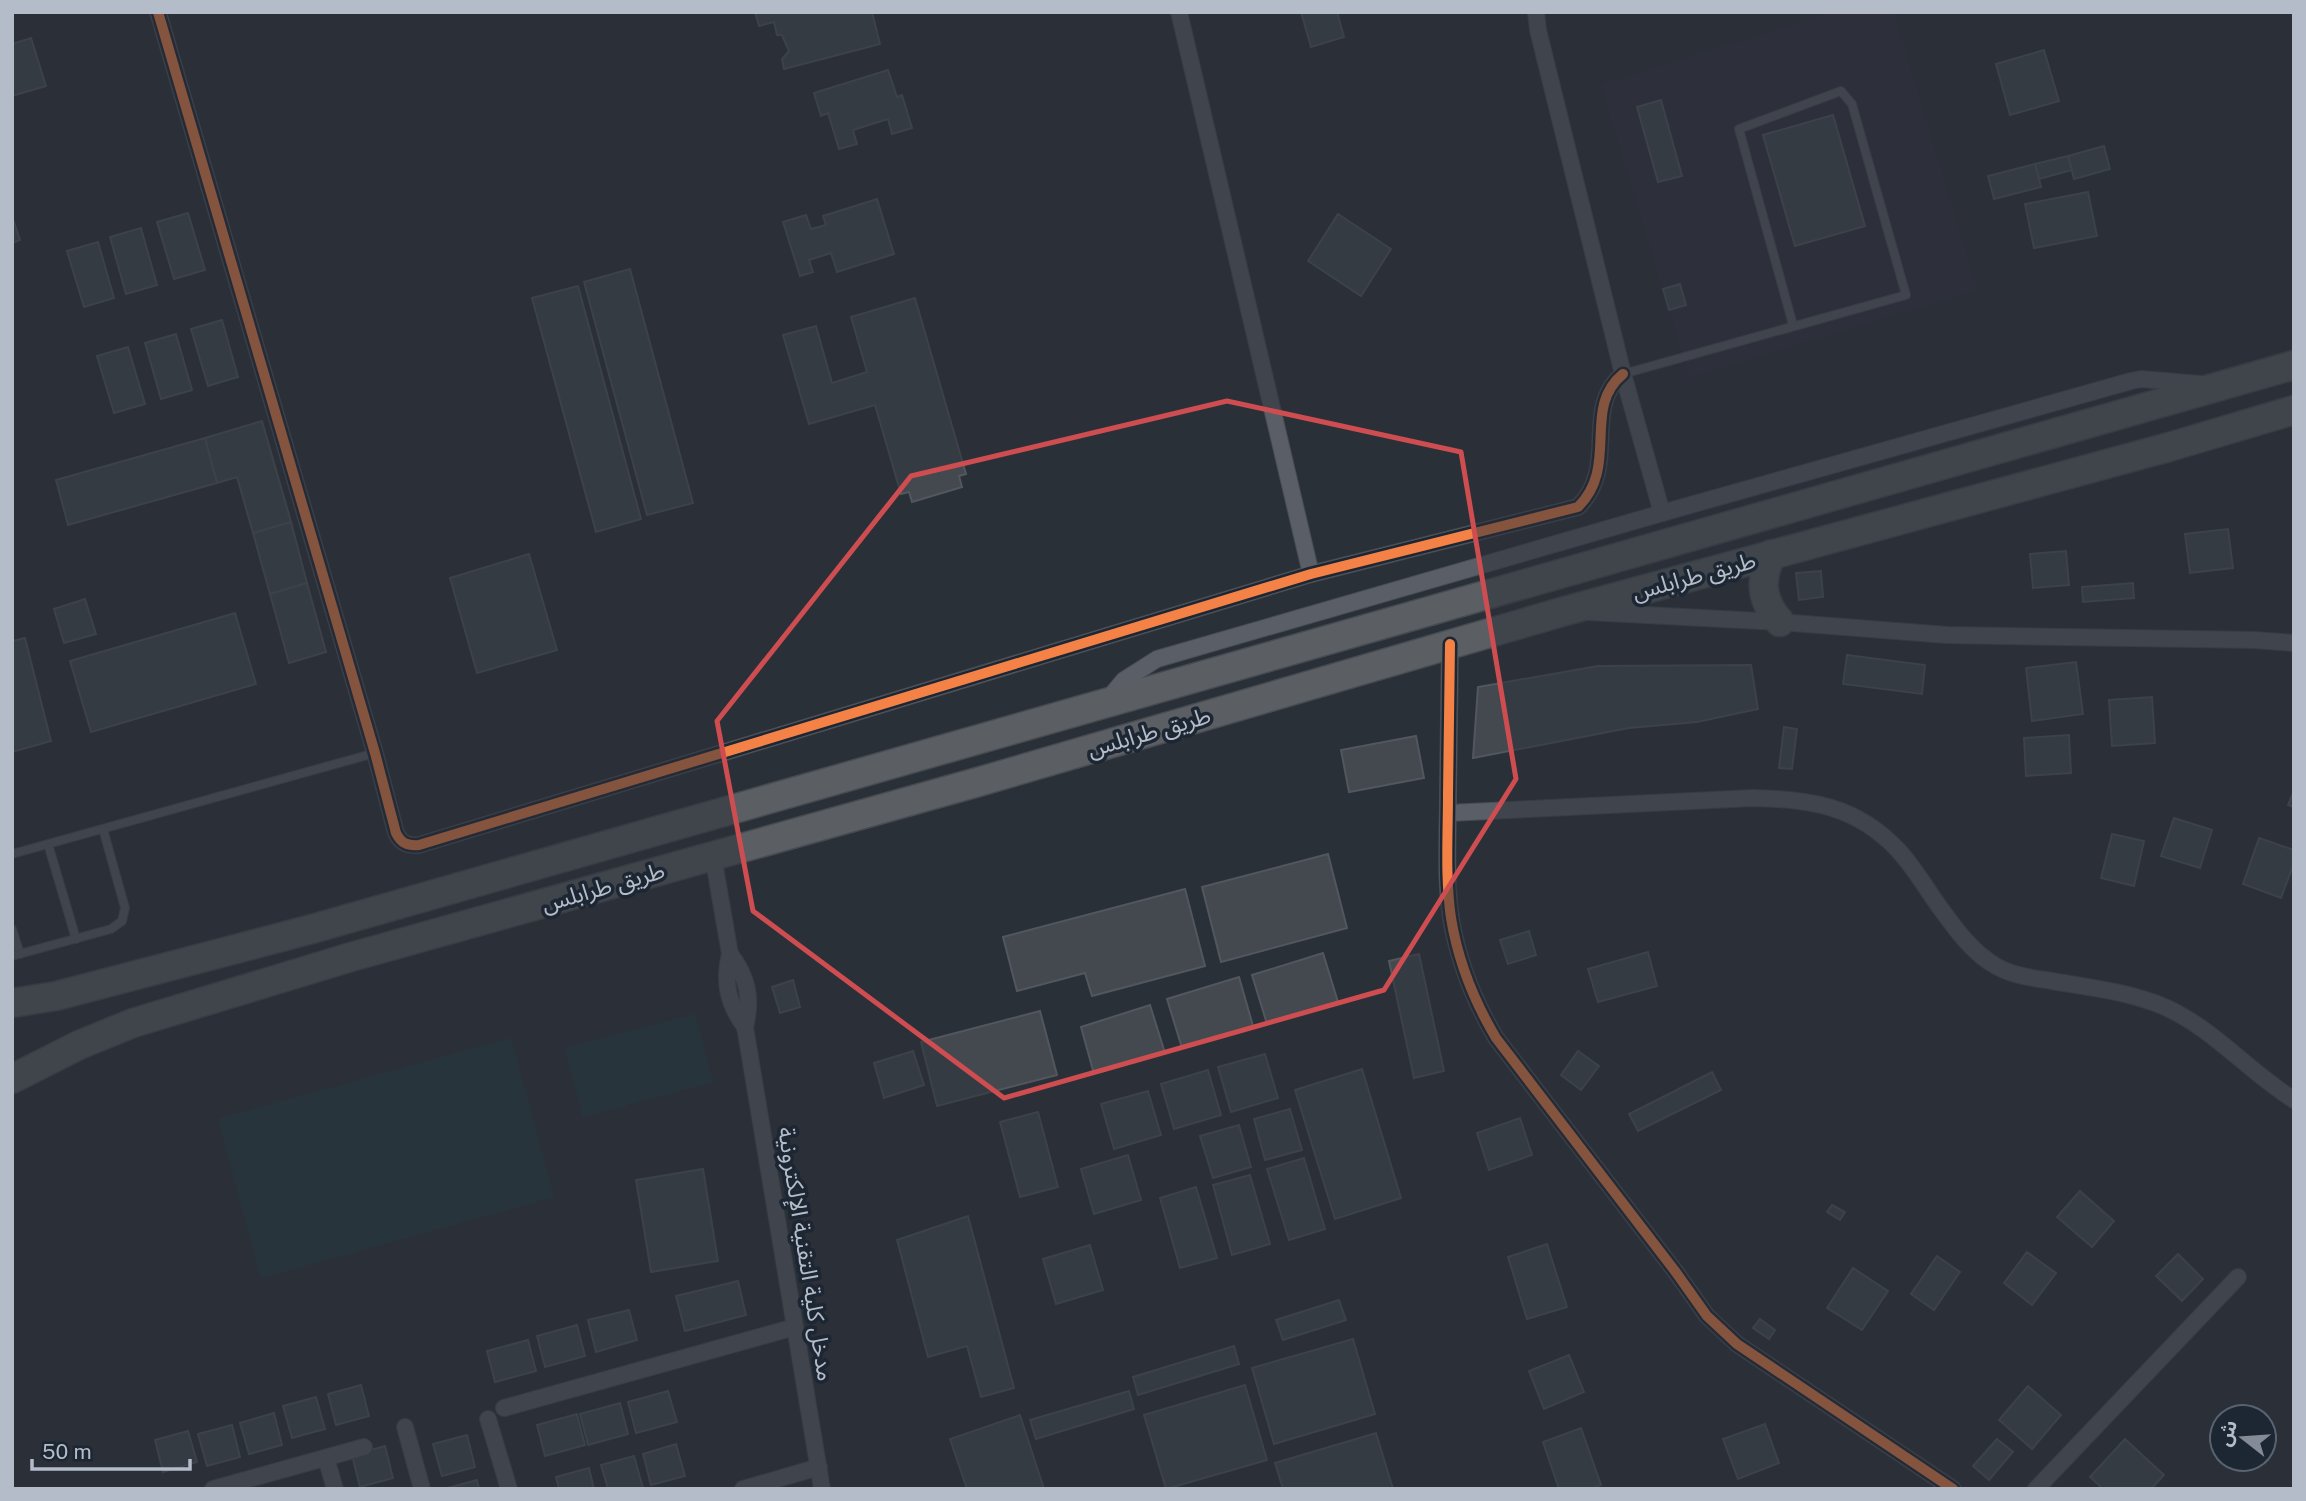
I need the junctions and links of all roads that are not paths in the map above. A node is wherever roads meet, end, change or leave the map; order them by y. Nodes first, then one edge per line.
1 (158, 12) edge
2 (1179, 12) edge
3 (1536, 12) edge
4 (1793, 325) dead end
5 (2294, 365) edge
6 (1623, 374) junction
7 (2217, 386) junction
8 (2294, 410) edge
9 (1662, 513) junction
10 (1772, 554) junction
11 (1311, 574) junction
12 (1565, 611) junction
13 (1780, 622) junction
14 (2294, 643) edge
15 (1450, 644) junction
16 (1106, 702) junction
17 (375, 754) junction
18 (1448, 813) junction
19 (103, 829) junction
20 (48, 844) junction
21 (12, 854) edge
22 (713, 856) junction
23 (12, 929) edge
24 (76, 939) junction
25 (16, 955) edge
26 (12, 1003) edge
27 (12, 1079) edge
28 (2294, 1100) edge
29 (2238, 1277) dead end
30 (795, 1327) junction
31 (504, 1408) dead end
32 (488, 1419) dead end
33 (405, 1427) dead end
34 (364, 1447) dead end
35 (326, 1458) junction
36 (819, 1467) junction
37 (213, 1489) edge
38 (335, 1489) edge
39 (422, 1489) edge
40 (509, 1489) edge
41 (743, 1489) edge
42 (822, 1489) edge
43 (1953, 1489) edge
44 (2036, 1489) edge

1 - 17 street
2 - 11 street
3 - 6 street
4 - 6 lane
5 - 7 highway
6 - 9 street
6 - 11 street
7 - 9 street
7 - 16 highway
8 - 10 highway, طريق طرابلس
9 - 16 street
10 - 12 highway, طريق طرابلس
10 - 13 highway
11 - 17 street
12 - 13 street
12 - 15 highway, طريق طرابلس
13 - 14 street
15 - 18 street
15 - 22 highway, طريق طرابلس
16 - 26 highway
17 - 19 lane
18 - 28 street
18 - 43 street
19 - 20 lane
19 - 24 lane
20 - 21 lane
20 - 24 lane
22 - 27 highway, طريق طرابلس
22 - 30 street, مدخل كلية التقنية الإلكترونية
23 - 25 lane
24 - 25 lane
29 - 44 street
30 - 31 street
30 - 36 street, مدخل كلية التقنية الإلكترونية
32 - 40 street
33 - 39 street
34 - 35 street
35 - 37 street
35 - 38 street
36 - 41 street
36 - 42 street, مدخل كلية التقنية الإلكترونية

